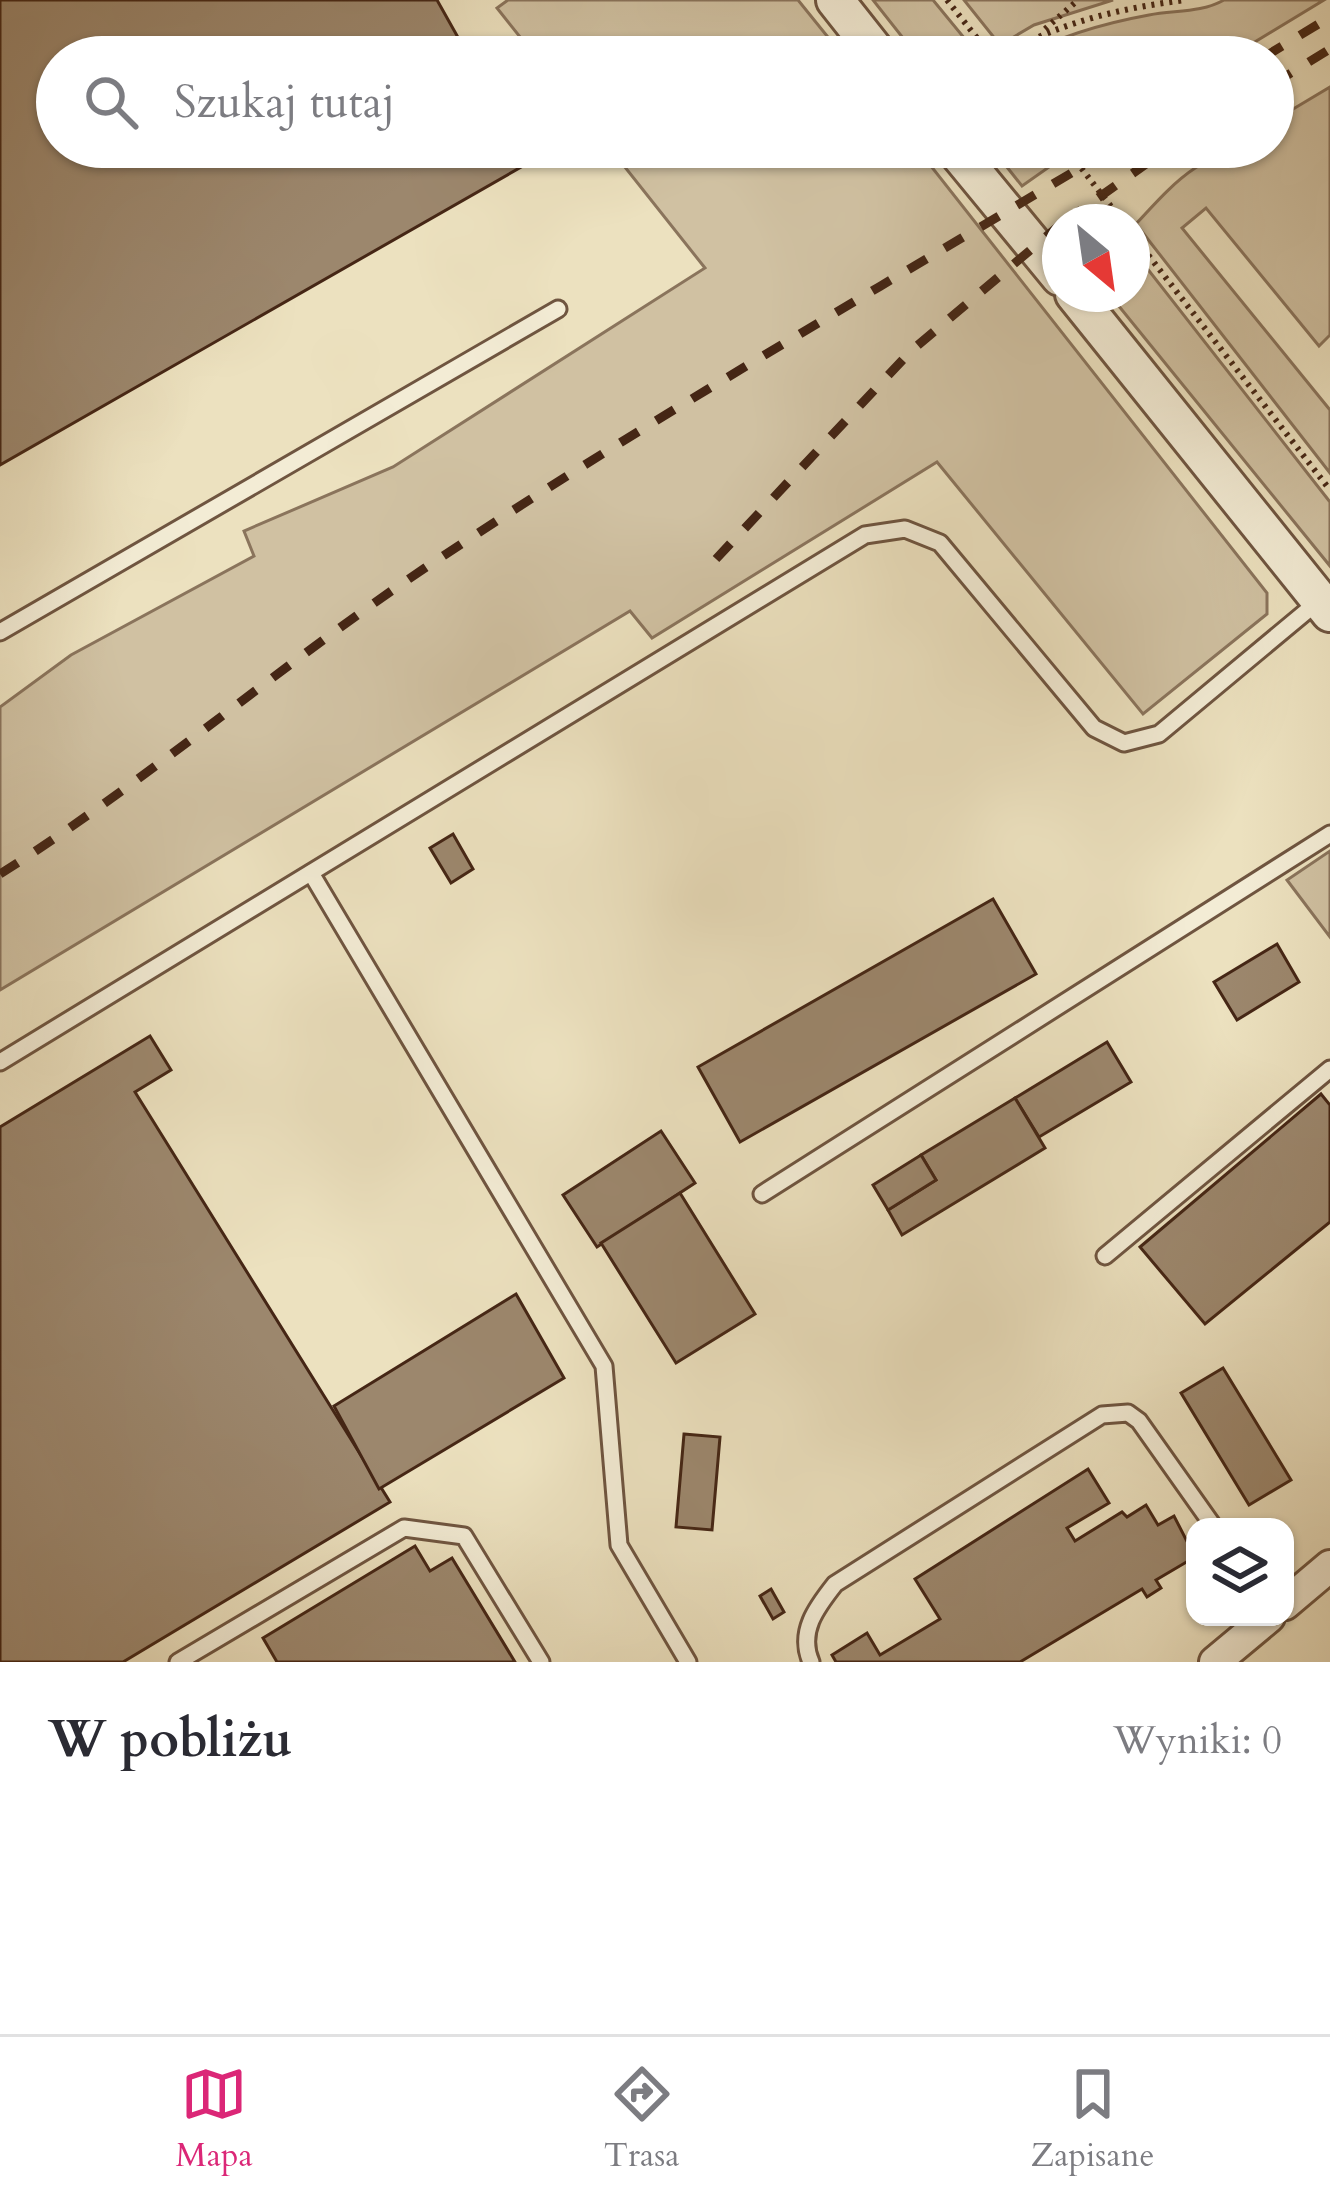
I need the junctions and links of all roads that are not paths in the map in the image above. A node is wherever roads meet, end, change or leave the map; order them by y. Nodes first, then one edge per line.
1 (836, 0) edge
2 (864, 36) edge
3 (970, 168) edge
4 (1042, 255) edge
5 (558, 309) dead end
6 (1088, 312) edge
7 (1325, 606) edge
8 (0, 632) edge
9 (1330, 834) edge
10 (311, 873) junction
11 (0, 1062) edge
12 (1330, 1069) edge
13 (762, 1194) dead end
14 (1105, 1256) dead end
15 (1208, 1518) edge
16 (1330, 1567) edge
17 (1294, 1597) edge
18 (1258, 1626) edge
19 (178, 1662) edge
20 (541, 1662) edge
21 (688, 1662) edge
22 (811, 1662) edge
23 (1215, 1662) edge

1 - 2 street
3 - 4 street
5 - 8 lane
6 - 7 street
7 - 10 lane
9 - 13 lane
10 - 11 lane
10 - 21 lane
12 - 14 lane
15 - 22 lane
16 - 17 street
18 - 23 street
19 - 20 lane

